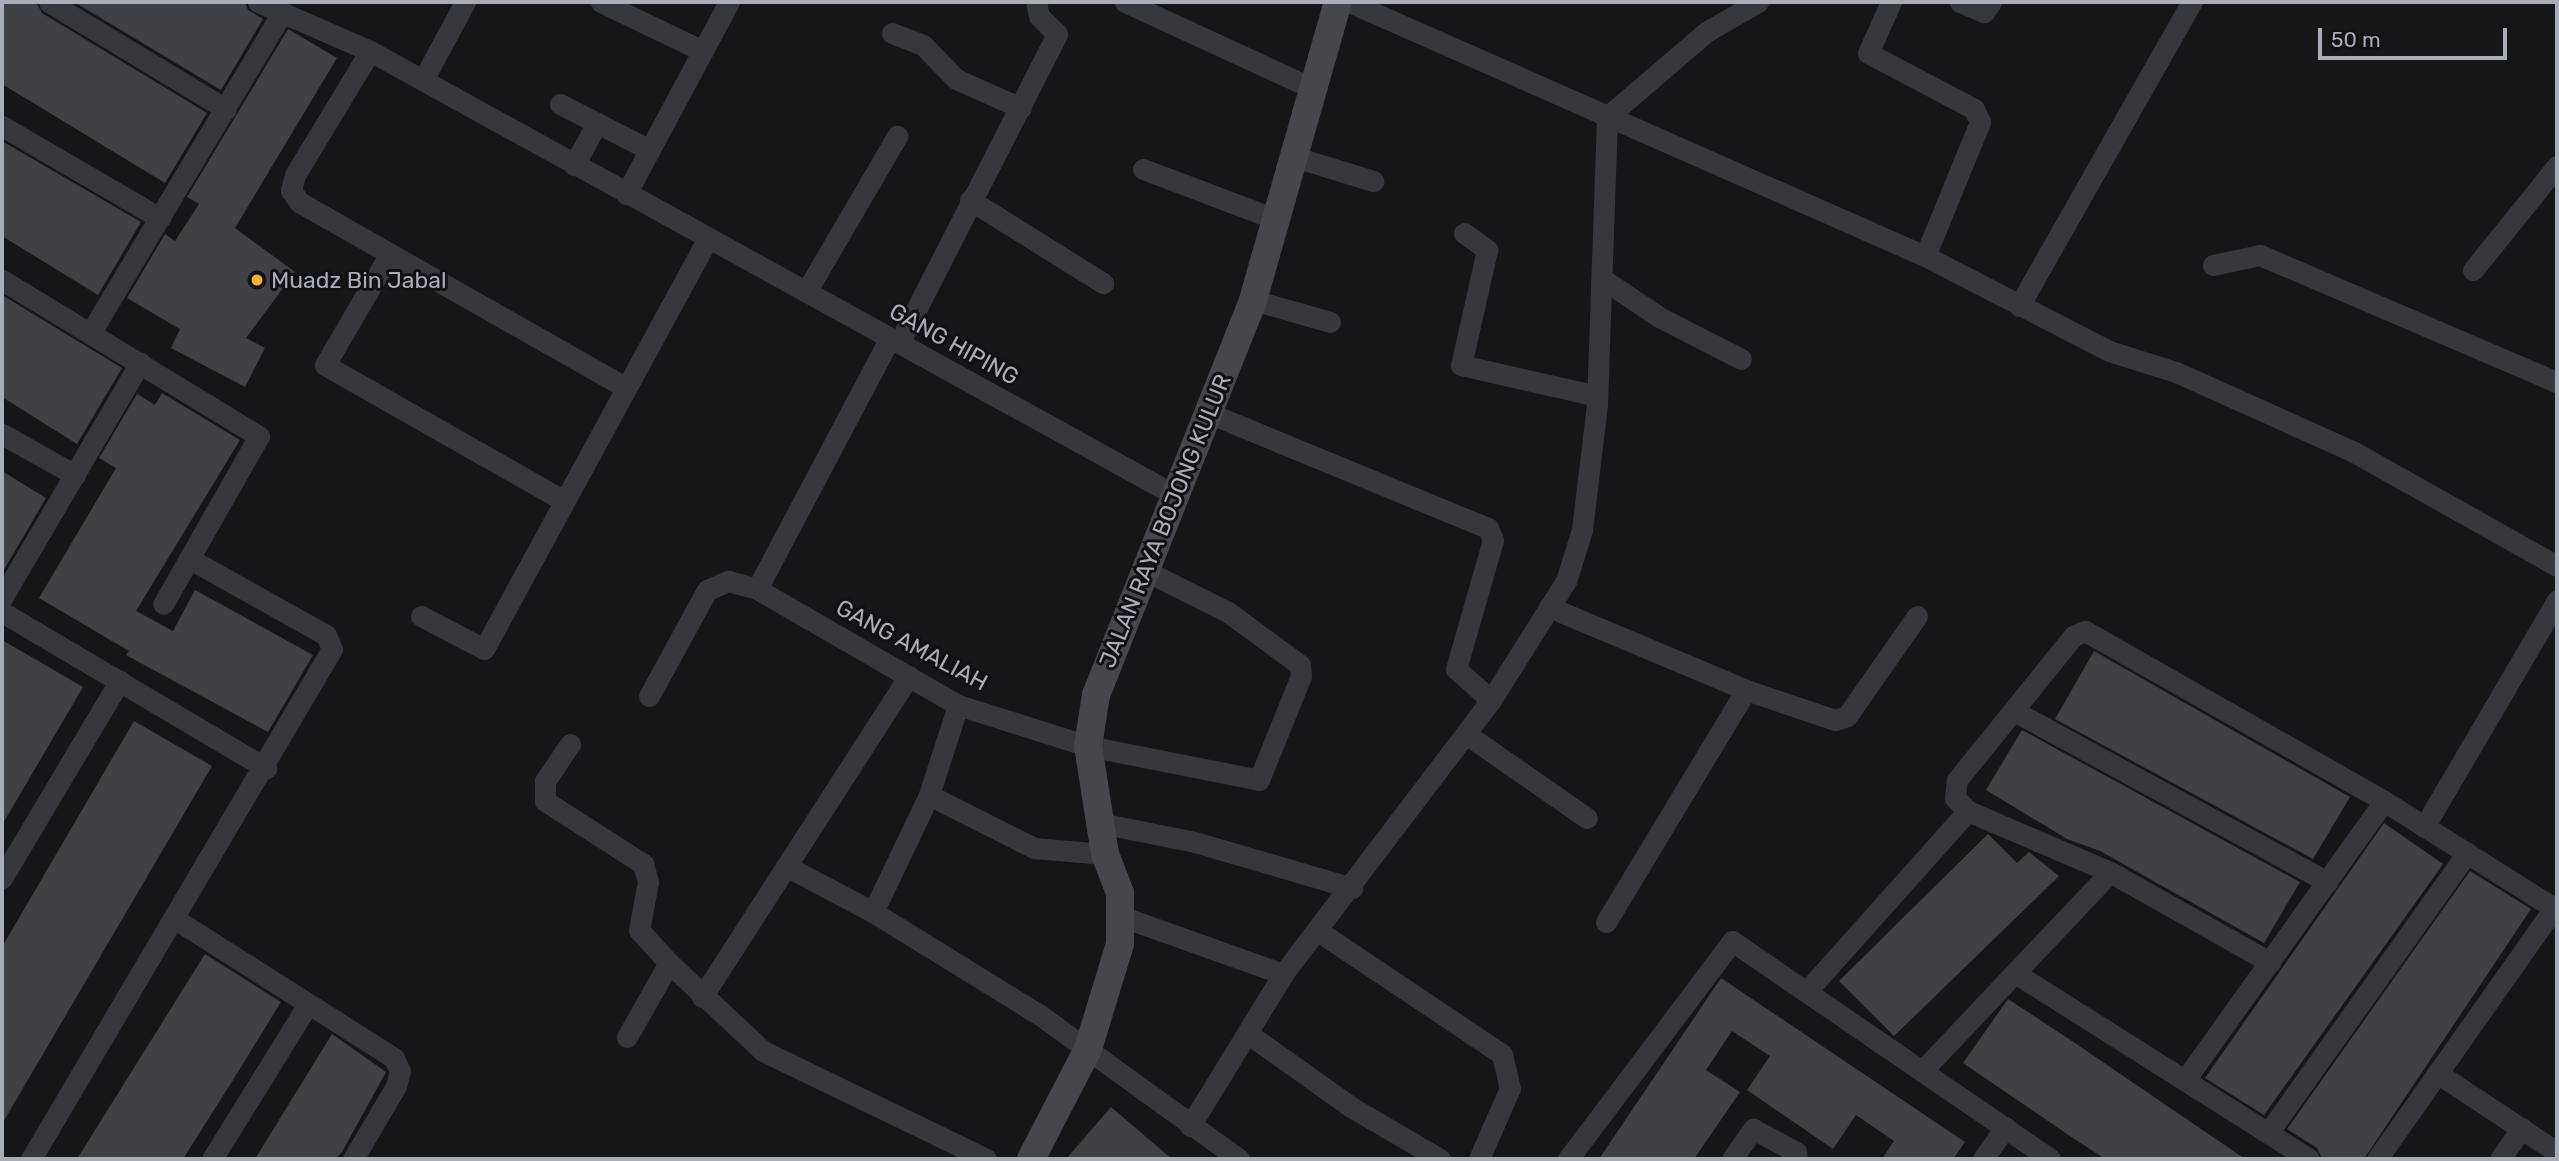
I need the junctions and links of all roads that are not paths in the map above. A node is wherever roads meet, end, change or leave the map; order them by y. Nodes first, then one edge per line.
1 (49, 2) edge
2 (258, 2) edge
3 (466, 2) edge
4 (601, 2) edge
5 (729, 2) edge
6 (1036, 2) edge
7 (1125, 2) edge
8 (1338, 2) edge
9 (1349, 2) edge
10 (1758, 2) edge
11 (1891, 2) edge
12 (1960, 2) edge
13 (1991, 2) edge
14 (2192, 2) edge
15 (281, 15) junction
16 (892, 33) dead end
17 (370, 51) junction
18 (703, 51) junction
19 (423, 80) junction
20 (1314, 89) junction
21 (560, 104) dead end
22 (1021, 108) junction
23 (226, 109) junction
24 (1607, 117) junction
25 (597, 123) junction
26 (2, 126) edge
27 (897, 136) dead end
28 (650, 150) junction
29 (1295, 158) junction
30 (574, 165) junction
31 (2557, 166) edge
32 (1143, 169) dead end
33 (1373, 181) dead end
34 (626, 194) junction
35 (970, 200) junction
36 (160, 218) junction
37 (1273, 218) junction
38 (1464, 233) dead end
39 (708, 238) junction
40 (1925, 256) junction
41 (388, 257) junction
42 (2213, 265) dead end
43 (2473, 270) dead end
44 (1604, 280) junction
45 (2, 281) edge
46 (1103, 283) dead end
47 (806, 292) junction
48 (1253, 300) junction
49 (2020, 306) junction
50 (1330, 323) dead end
51 (90, 332) junction
52 (895, 341) junction
53 (1741, 359) dead end
54 (140, 363) junction
55 (2557, 382) edge
56 (623, 386) junction
57 (1597, 396) junction
58 (1211, 414) junction
59 (2, 434) edge
60 (75, 475) junction
61 (1175, 495) junction
62 (561, 499) junction
63 (2553, 555) edge
64 (190, 559) junction
65 (1142, 569) junction
66 (757, 589) junction
67 (2, 598) edge
68 (2557, 600) edge
69 (163, 604) dead end
70 (1549, 607) junction
71 (2, 612) edge
72 (421, 616) dead end
73 (1917, 616) dead end
74 (909, 676) junction
75 (120, 680) junction
76 (1746, 690) junction
77 (649, 696) dead end
78 (1491, 700) junction
79 (958, 705) junction
80 (2014, 711) junction
81 (1466, 734) junction
82 (570, 744) dead end
83 (1088, 746) junction
84 (266, 768) junction
85 (929, 795) junction
86 (2384, 801) junction
87 (1968, 811) junction
88 (1587, 818) dead end
89 (1100, 823) junction
90 (2424, 827) junction
91 (2467, 853) junction
92 (1105, 854) junction
93 (786, 866) junction
94 (2110, 872) junction
95 (2, 878) edge
96 (2326, 882) junction
97 (1352, 888) junction
98 (2555, 909) edge
99 (873, 912) junction
100 (1123, 917) junction
101 (175, 919) junction
102 (1606, 922) dead end
103 (1318, 931) junction
104 (2270, 962) junction
105 (669, 963) junction
106 (2015, 972) junction
107 (1283, 974) junction
108 (1806, 992) junction
109 (702, 997) junction
110 (308, 1004) junction
111 (1247, 1033) junction
112 (626, 1037) dead end
113 (1088, 1049) junction
114 (1922, 1071) junction
115 (2438, 1073) junction
116 (2185, 1080) junction
117 (1190, 1125) junction
118 (2005, 1127) junction
119 (2522, 1128) junction
120 (2268, 1133) junction
121 (2557, 1152) edge
122 (2382, 1158) edge
123 (31, 1159) edge
124 (212, 1159) edge
125 (353, 1159) edge
126 (986, 1159) edge
127 (1031, 1159) edge
128 (1239, 1159) edge
129 (1440, 1159) edge
130 (1479, 1159) edge
131 (1568, 1159) edge
132 (1732, 1159) edge
133 (1797, 1159) edge
134 (1983, 1159) edge
135 (2050, 1159) edge
136 (2309, 1159) edge
137 (2500, 1159) edge

1 - 23 street
2 - 15 street, GANG HIPING
3 - 19 street
4 - 18 street
5 - 18 street
6 - 22 street
7 - 20 street
8 - 20 main road, JALAN RAYA BOJONG KULUR
9 - 24 street
10 - 24 street
11 - 40 street
12 - 13 street
14 - 49 street
15 - 17 street, GANG HIPING
15 - 23 street
16 - 22 street
17 - 19 street, GANG HIPING
17 - 41 street
18 - 28 street
19 - 30 street, GANG HIPING
20 - 29 main road, JALAN RAYA BOJONG KULUR
21 - 25 street
22 - 35 street
23 - 36 street
24 - 40 street
24 - 44 street
25 - 28 street
25 - 30 street
26 - 36 street
27 - 47 street
28 - 34 street
29 - 33 street
29 - 37 main road, JALAN RAYA BOJONG KULUR
30 - 34 street, GANG HIPING
31 - 43 street
32 - 37 street
34 - 39 street, GANG HIPING
35 - 46 street
35 - 52 street
36 - 51 street
37 - 48 main road, JALAN RAYA BOJONG KULUR
38 - 57 street
39 - 47 street, GANG HIPING
39 - 56 street
40 - 49 street
41 - 56 street
41 - 62 street
42 - 55 street
44 - 53 street
44 - 57 street
45 - 51 street
47 - 52 street, GANG HIPING
48 - 50 street
48 - 58 main road, JALAN RAYA BOJONG KULUR
49 - 63 street
51 - 54 street
52 - 61 street, GANG HIPING
52 - 66 street
54 - 60 street
54 - 64 street
56 - 62 street
57 - 70 street
58 - 61 main road, JALAN RAYA BOJONG KULUR
58 - 78 street
59 - 60 street
60 - 67 street
61 - 65 main road, JALAN RAYA BOJONG KULUR
62 - 72 street
64 - 69 street
64 - 84 street
65 - 83 main road, JALAN RAYA BOJONG KULUR
65 - 83 street, GANG AMALIAH
66 - 74 street, GANG AMALIAH
66 - 77 street, GANG AMALIAH
68 - 90 street
70 - 76 street
70 - 78 street
71 - 75 street
73 - 76 street
74 - 79 street, GANG AMALIAH
74 - 93 street
75 - 84 street
75 - 95 street
76 - 102 street
78 - 81 street
79 - 83 street, GANG AMALIAH
79 - 85 street
80 - 86 street
80 - 87 street
80 - 96 street
81 - 88 street
81 - 97 street
82 - 105 street
83 - 89 main road, JALAN RAYA BOJONG KULUR
84 - 101 street
85 - 92 street
85 - 99 street
86 - 90 street
86 - 96 street
87 - 94 street
87 - 108 street
89 - 92 main road, JALAN RAYA BOJONG KULUR
89 - 97 street
90 - 91 street
91 - 98 street
91 - 120 street
92 - 100 main road, JALAN RAYA BOJONG KULUR
93 - 99 street
93 - 109 street
94 - 104 street
94 - 106 street
96 - 104 street
97 - 103 street
98 - 115 street
99 - 113 street
100 - 107 street
100 - 113 main road, JALAN RAYA BOJONG KULUR
101 - 110 street
101 - 123 street
103 - 107 street
103 - 130 street
104 - 116 street
105 - 109 street
105 - 112 street
106 - 114 street
106 - 116 street
107 - 111 street
108 - 114 street
108 - 131 street
109 - 126 street
110 - 124 street
110 - 125 street
111 - 117 street
111 - 129 street
113 - 117 street
113 - 127 main road, JALAN RAYA BOJONG KULUR
114 - 118 street
115 - 119 street
115 - 122 street
116 - 120 street
117 - 128 street
118 - 134 street
118 - 135 street
119 - 121 street
119 - 137 street
120 - 136 street
132 - 133 street

